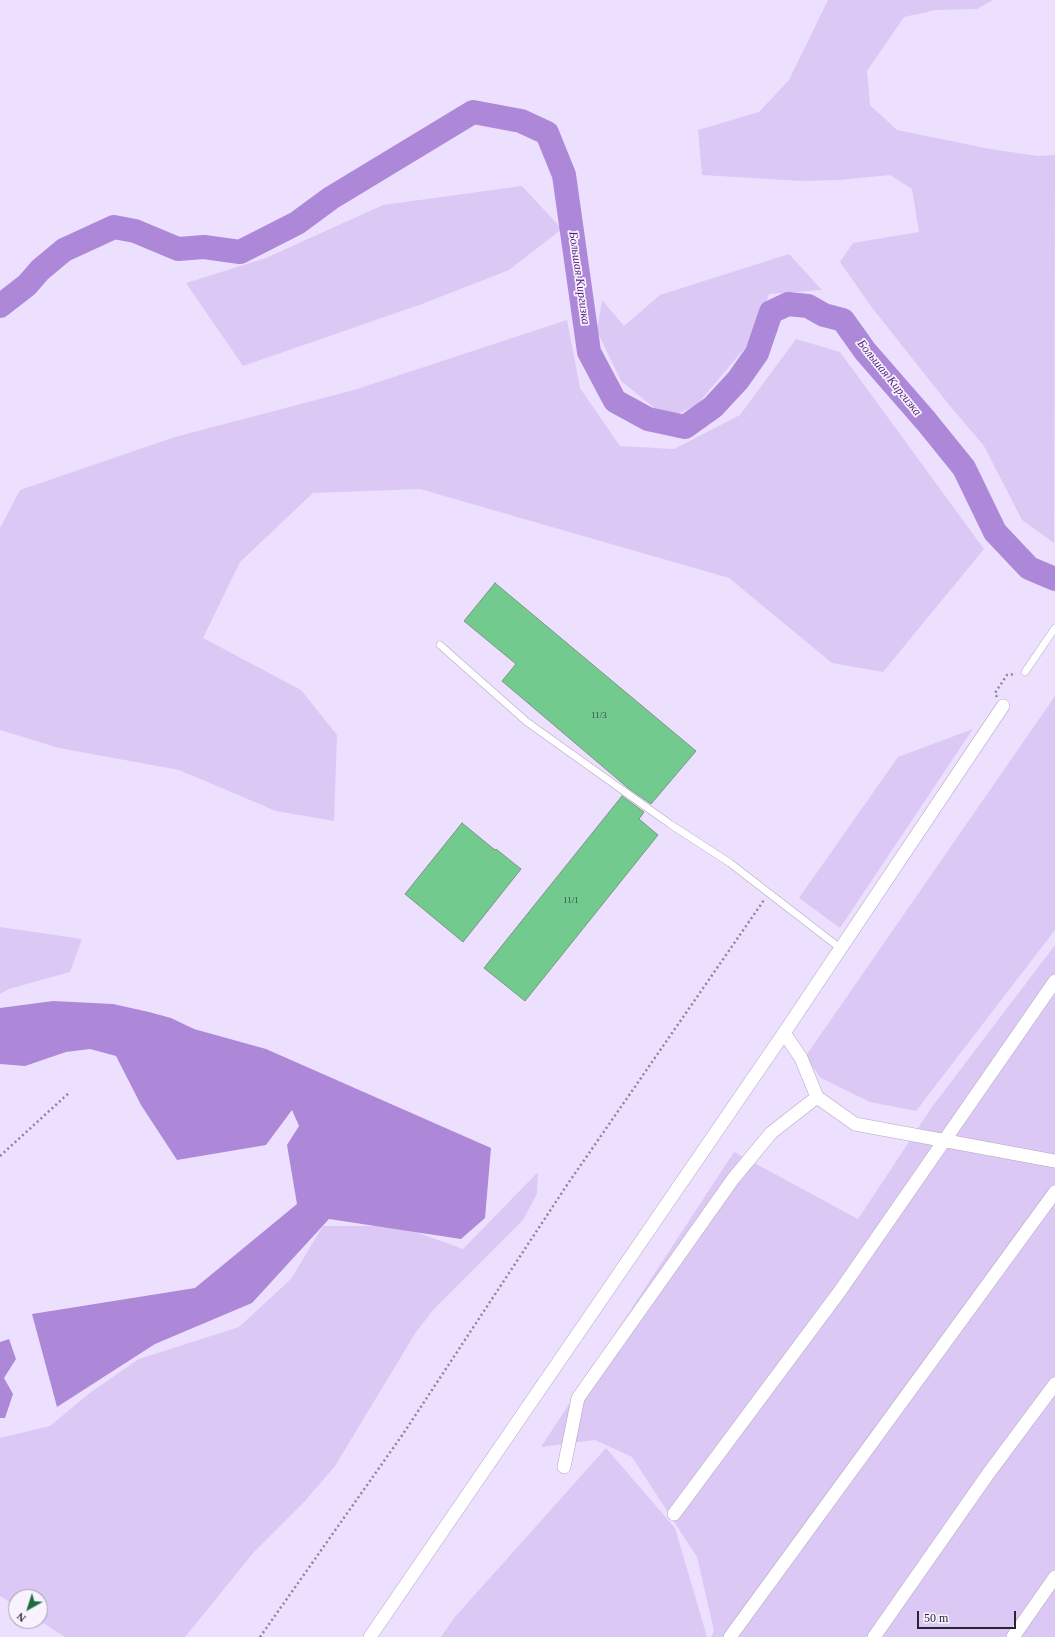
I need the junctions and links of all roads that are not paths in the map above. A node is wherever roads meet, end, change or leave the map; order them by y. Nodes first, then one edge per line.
1 (1055, 628) edge
2 (440, 645) dead end
3 (1025, 672) road end
4 (1003, 706) road end
5 (840, 948) junction
6 (1055, 981) edge
7 (784, 1033) junction
8 (817, 1097) junction
9 (944, 1140) junction
10 (1055, 1161) edge
11 (1055, 1192) edge
12 (1055, 1384) edge
13 (564, 1467) dead end
14 (674, 1514) dead end
15 (1055, 1577) edge
16 (370, 1637) edge
17 (730, 1637) edge
18 (874, 1637) edge
19 (1013, 1637) edge

1 - 3 lane
2 - 5 lane
4 - 5 street
5 - 7 street
6 - 9 street
7 - 8 street
7 - 16 street
8 - 9 street
8 - 13 street
9 - 10 street
9 - 14 street
11 - 17 street
12 - 18 street
15 - 19 street

